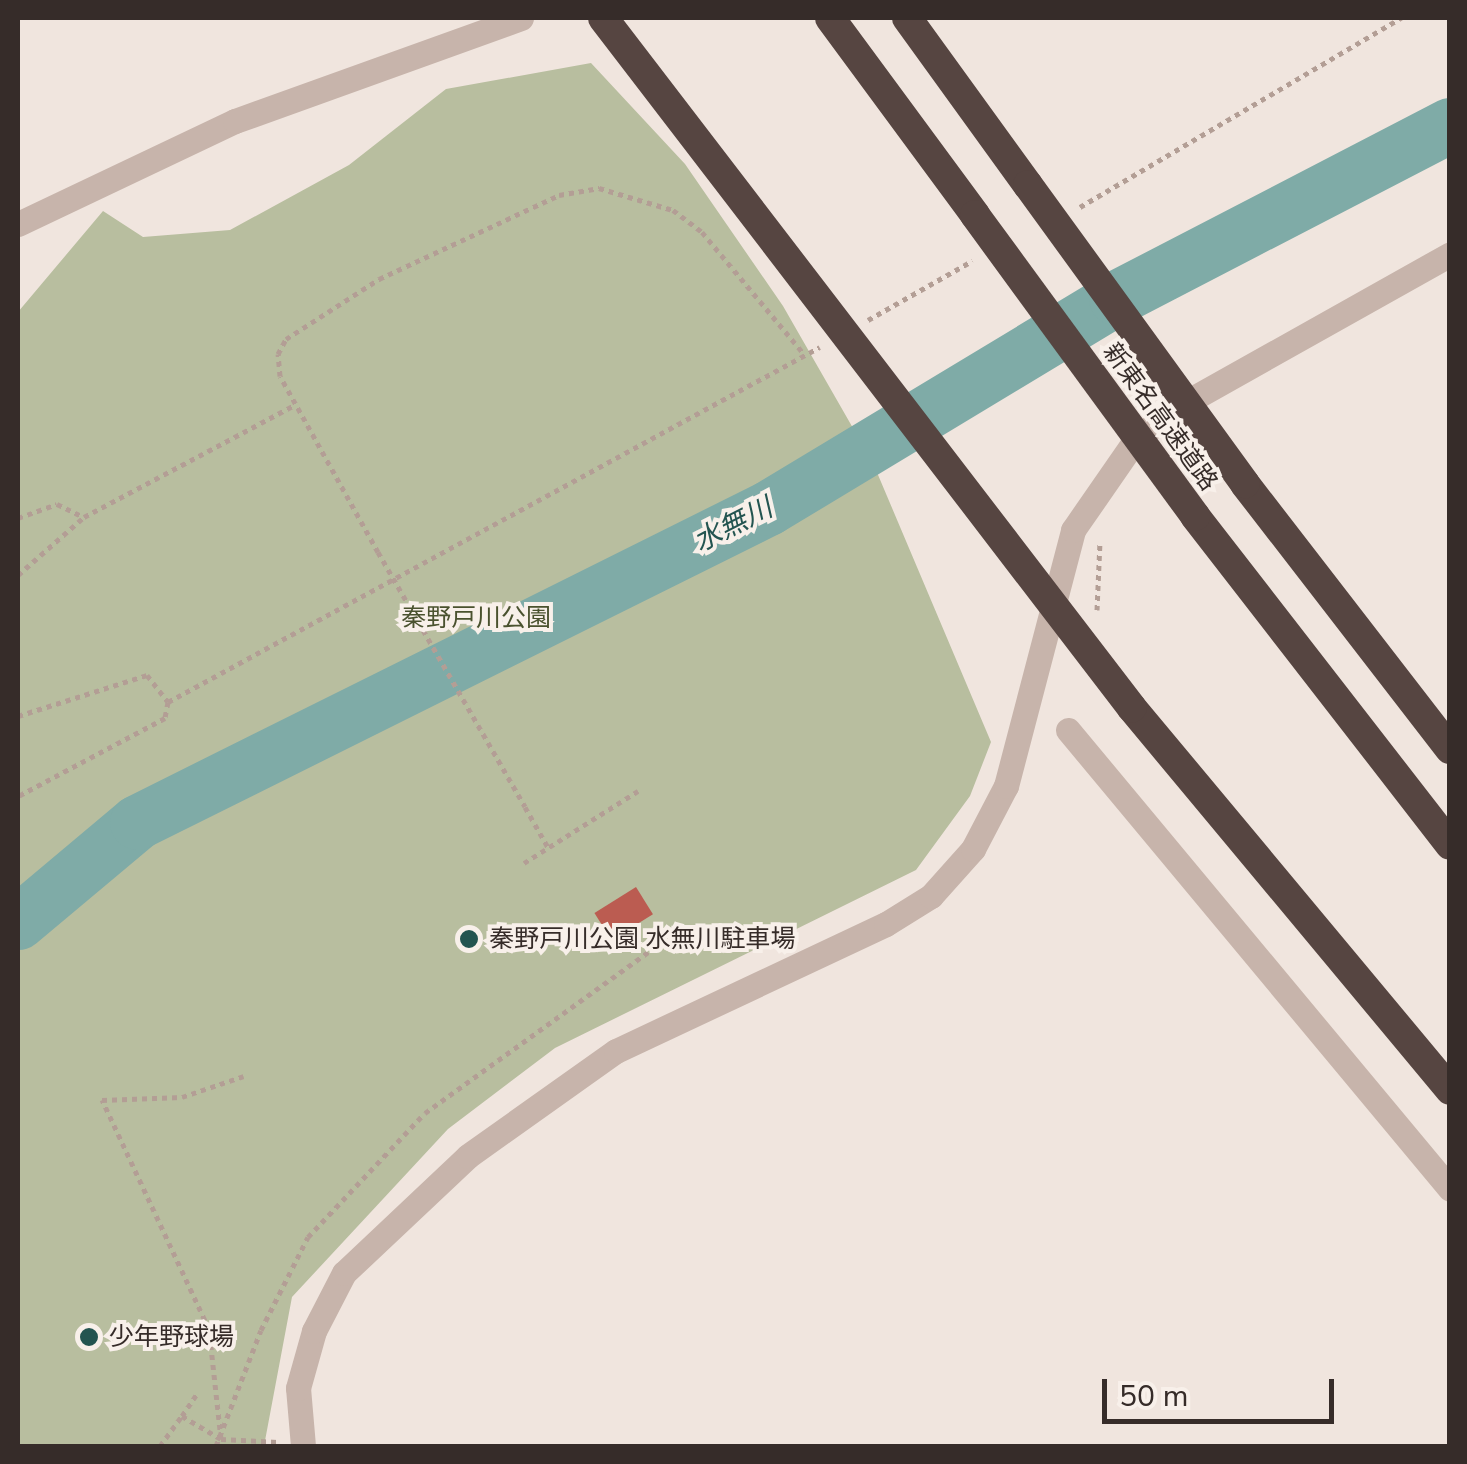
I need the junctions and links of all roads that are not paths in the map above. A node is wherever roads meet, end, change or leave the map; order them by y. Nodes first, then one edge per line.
1 (521, 18) edge
2 (603, 18) edge
3 (830, 18) edge
4 (907, 18) edge
5 (18, 224) edge
6 (1450, 254) edge
7 (1068, 730) dead end
8 (1450, 749) edge
9 (1450, 846) edge
10 (1450, 1090) edge
11 (1450, 1189) edge
12 (303, 1444) edge

1 - 5 street
2 - 10 highway, bridge
3 - 9 highway, 新東名高速道路, bridge
4 - 8 highway, 新東名高速道路, bridge
6 - 12 street
7 - 11 street

